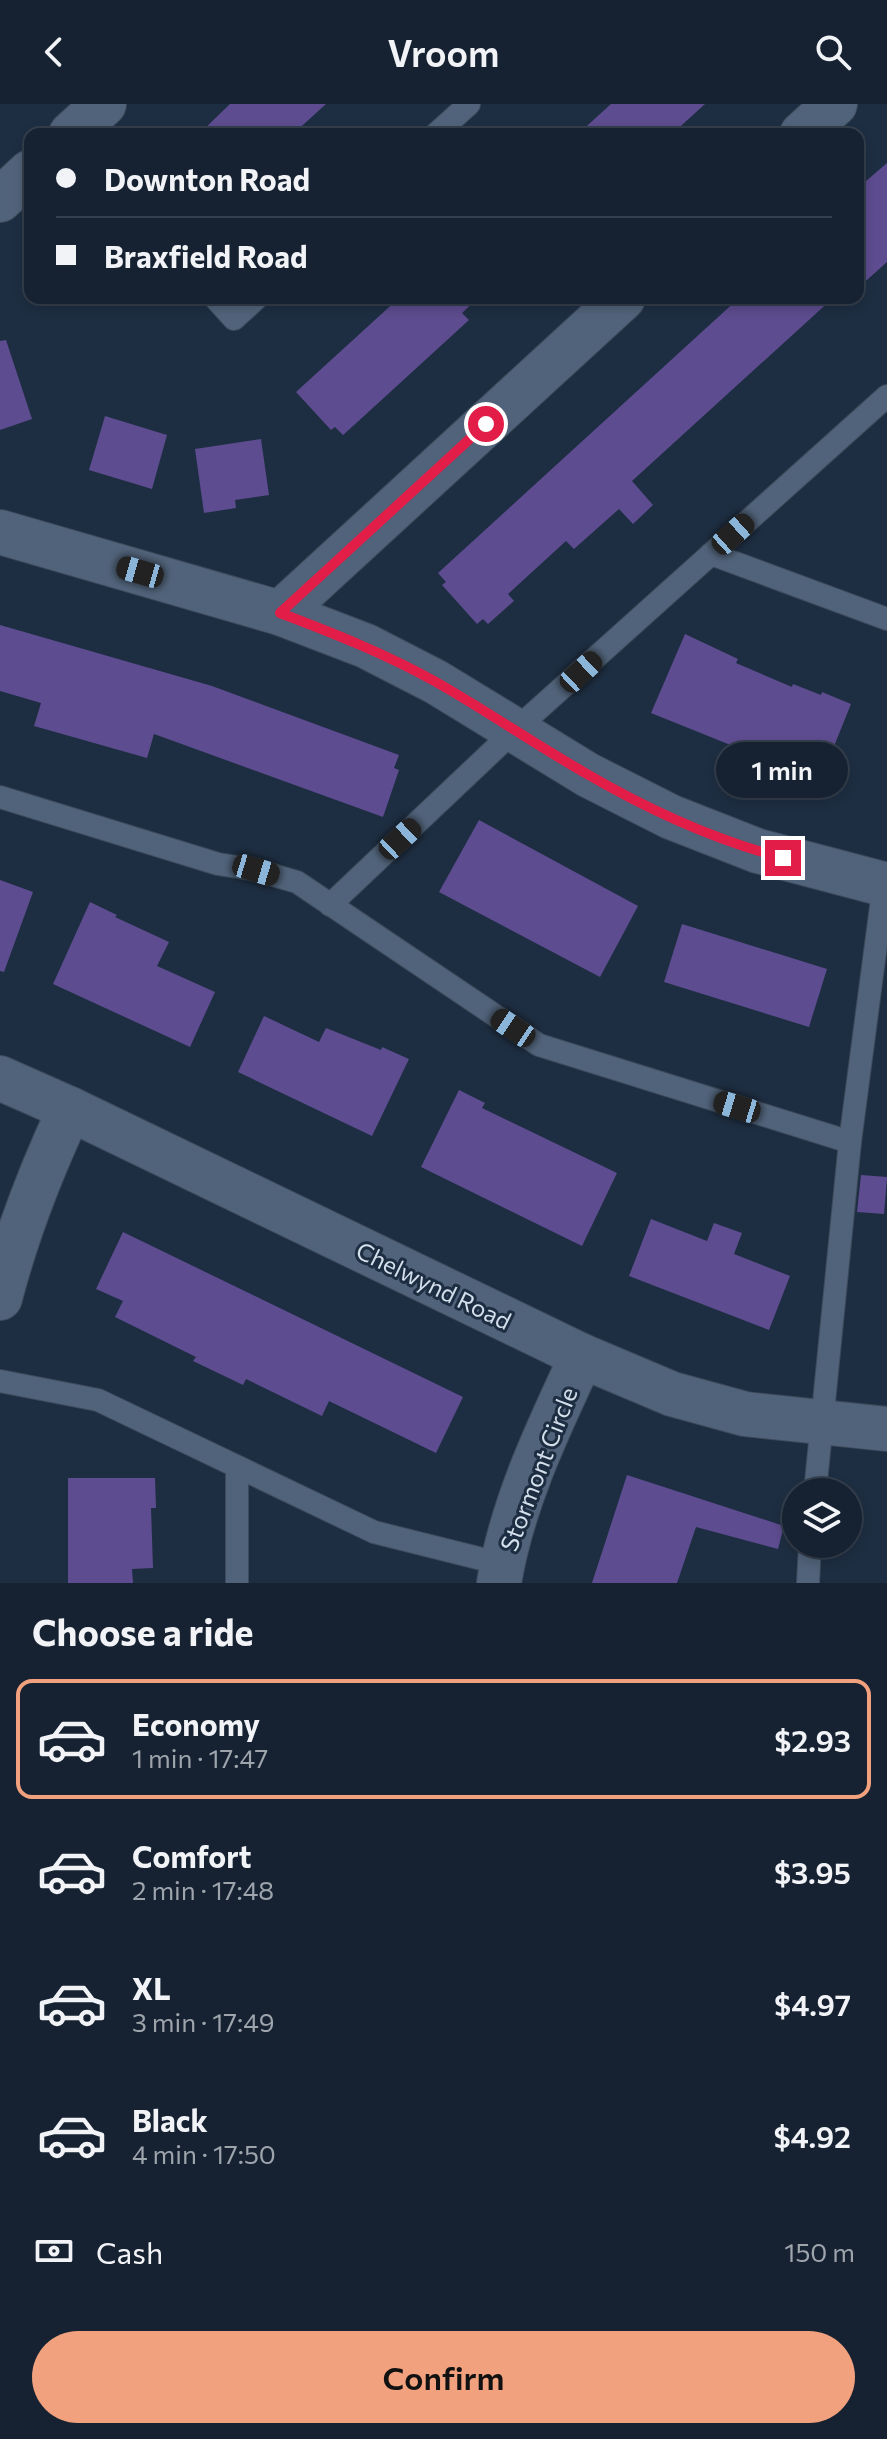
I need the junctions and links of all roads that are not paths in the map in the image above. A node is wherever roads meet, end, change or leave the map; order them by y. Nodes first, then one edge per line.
1 (104, 104) edge
2 (469, 104) edge
3 (835, 104) edge
4 (78, 128) edge
5 (443, 128) edge
6 (809, 128) edge
7 (24, 178) edge
8 (0, 200) edge
9 (220, 304) edge
10 (250, 304) edge
11 (616, 304) edge
12 (887, 396) edge
13 (0, 532) edge
14 (711, 554) junction
15 (280, 613) junction
16 (887, 619) edge
17 (515, 730) junction
18 (0, 797) edge
19 (886, 877) edge
20 (330, 905) junction
21 (0, 1078) edge
22 (70, 1109) junction
23 (850, 1142) junction
24 (0, 1298) edge
25 (582, 1356) junction
26 (0, 1381) edge
27 (823, 1424) junction
28 (887, 1429) edge
29 (237, 1467) junction
30 (817, 1478) edge
31 (809, 1558) edge
32 (500, 1573) edge
33 (237, 1583) edge
34 (808, 1583) edge

1 - 4 street
2 - 5 lane
3 - 6 street
7 - 8 street
9 - 10 lane
11 - 15 street
12 - 14 lane
13 - 15 street
14 - 16 lane
14 - 17 lane
15 - 17 street
17 - 19 street
17 - 20 lane
18 - 20 lane
19 - 23 lane
20 - 23 lane
21 - 22 street, Chelwynd Road
22 - 24 street
22 - 25 street, Chelwynd Road
23 - 27 lane
25 - 27 street, Chelwynd Road
25 - 32 street, Stormont Circle
26 - 29 lane
27 - 28 street, Chelwynd Road
27 - 30 lane
29 - 32 lane
29 - 33 lane
31 - 34 lane

